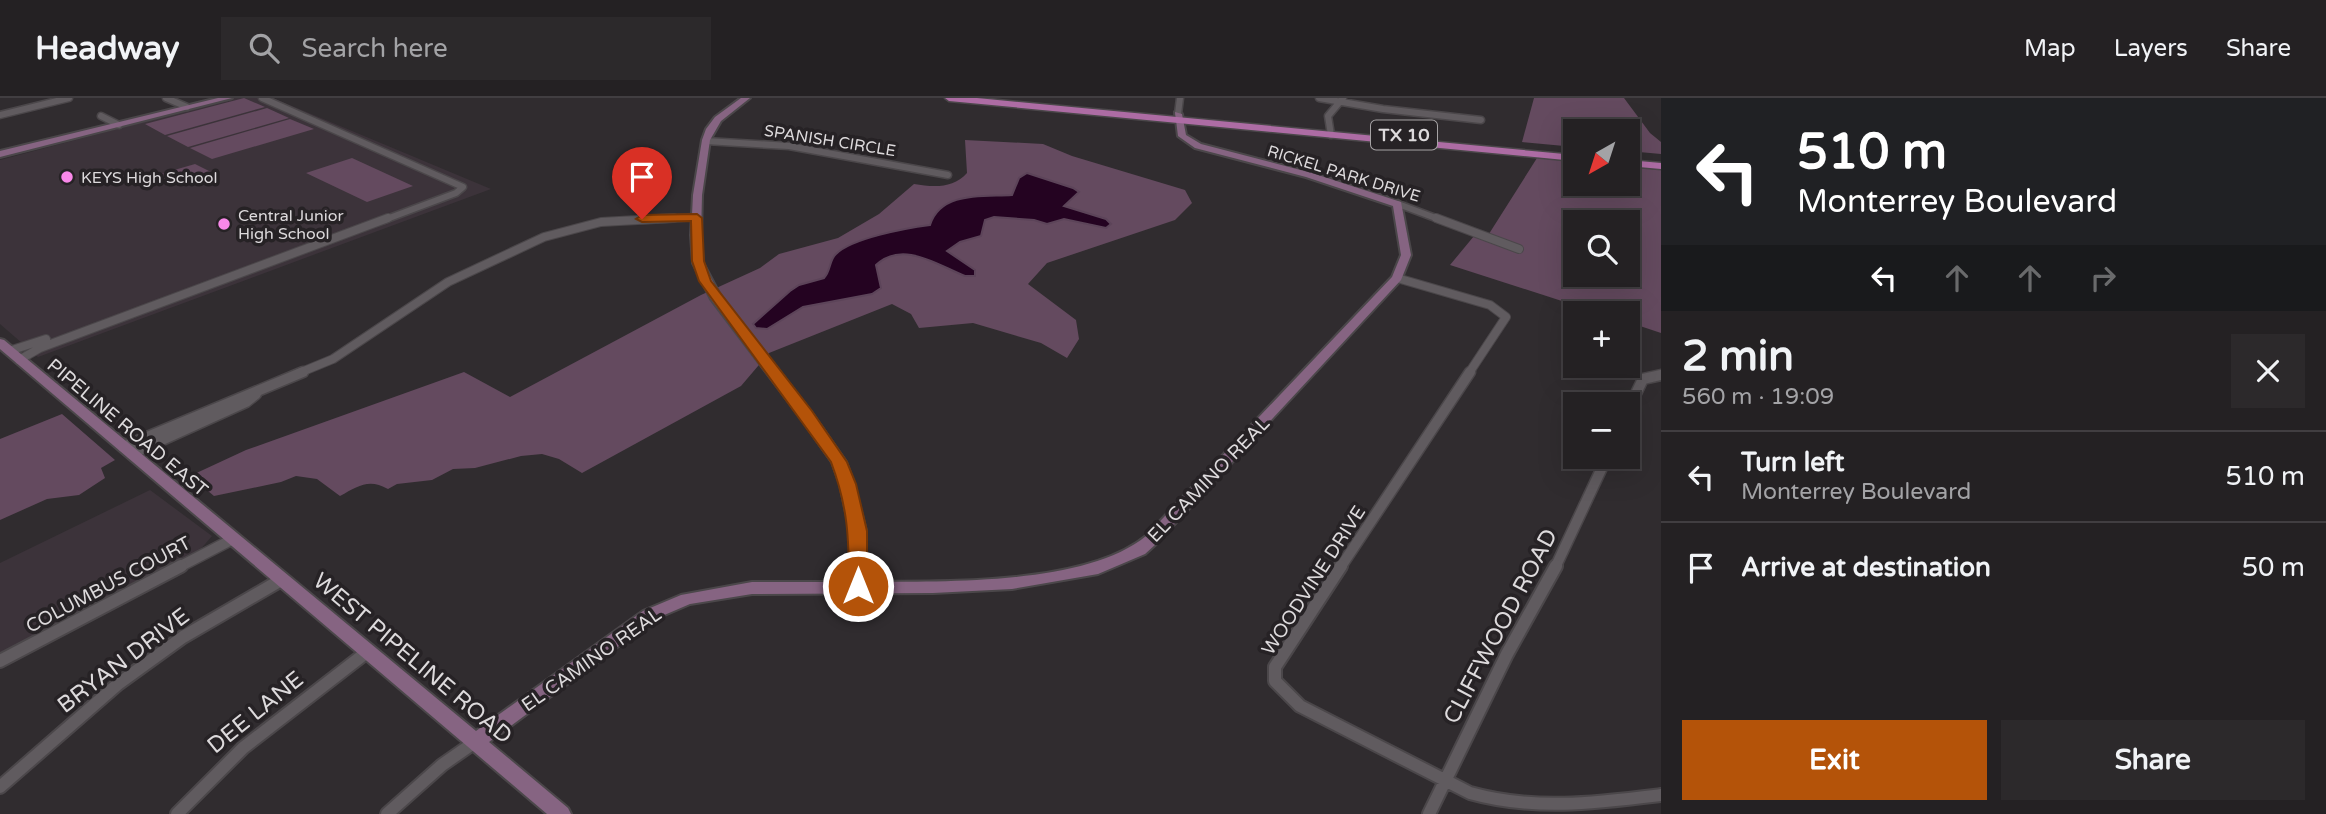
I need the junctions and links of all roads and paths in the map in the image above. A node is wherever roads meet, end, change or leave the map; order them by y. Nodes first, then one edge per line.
1 (69, 98) edge
2 (166, 98) edge
3 (228, 98) edge
4 (262, 98) edge
5 (746, 98) edge
6 (948, 98) edge
7 (1180, 98) edge
8 (1319, 98) edge
9 (213, 99) edge
10 (1005, 100) edge
11 (1342, 100) edge
12 (733, 102) edge
13 (187, 107) junction
14 (0, 115) edge
15 (101, 116) dead end
16 (1178, 117) junction
17 (1481, 120) dead end
18 (119, 125) junction
19 (1330, 131) junction
20 (706, 141) junction
21 (1563, 151) edge
22 (0, 156) edge
23 (1563, 157) edge
24 (1640, 158) edge
25 (1661, 160) edge
26 (1640, 164) edge
27 (1661, 166) edge
28 (948, 175) dead end
29 (1398, 204) junction
30 (697, 218) junction
31 (1519, 249) dead end
32 (1397, 278) junction
33 (173, 298) junction
34 (9, 352) edge
35 (1660, 375) edge
36 (1636, 392) edge
37 (127, 451) junction
38 (1602, 469) edge
39 (233, 539) junction
40 (281, 580) junction
41 (858, 586) junction
42 (367, 652) junction
43 (0, 661) edge
44 (475, 741) junction
45 (1444, 779) junction
46 (0, 787) edge
47 (1661, 795) edge
48 (177, 814) edge
49 (387, 814) edge
50 (561, 814) edge
51 (1429, 814) edge

1 - 14 street
2 - 13 street
3 - 9 street
4 - 33 street
5 - 12 street
6 - 10 main road, TX 10
7 - 16 street
8 - 11 street
9 - 13 street
10 - 16 main road, TX 10
11 - 17 street
11 - 19 street
12 - 20 street
13 - 18 street
15 - 18 street
16 - 19 main road, TX 10
16 - 29 street, RICKEL PARK DRIVE
18 - 22 street
19 - 21 main road, TX 10
19 - 23 main road, TX 10
20 - 28 street, SPANISH CIRCLE
20 - 30 street
24 - 25 main road
26 - 27 main road
29 - 31 street, RICKEL PARK DRIVE
29 - 32 street
30 - 37 street
30 - 41 street
32 - 41 street, EL CAMINO REAL
32 - 45 street, WOODVINE DRIVE
33 - 34 street
33 - 34 street
34 - 37 street, PIPELINE ROAD EAST
35 - 36 street
37 - 39 street, PIPELINE ROAD EAST
38 - 45 street, CLIFFWOOD ROAD
39 - 40 street, WEST PIPELINE ROAD
39 - 43 street, COLUMBUS COURT
40 - 42 street, WEST PIPELINE ROAD
40 - 46 street, BRYAN DRIVE
41 - 44 street, EL CAMINO REAL
42 - 44 street, WEST PIPELINE ROAD
42 - 48 street, DEE LANE
44 - 49 street
44 - 50 street, WEST PIPELINE ROAD
45 - 47 street, WOODVINE DRIVE
45 - 51 street, CLIFFWOOD ROAD

